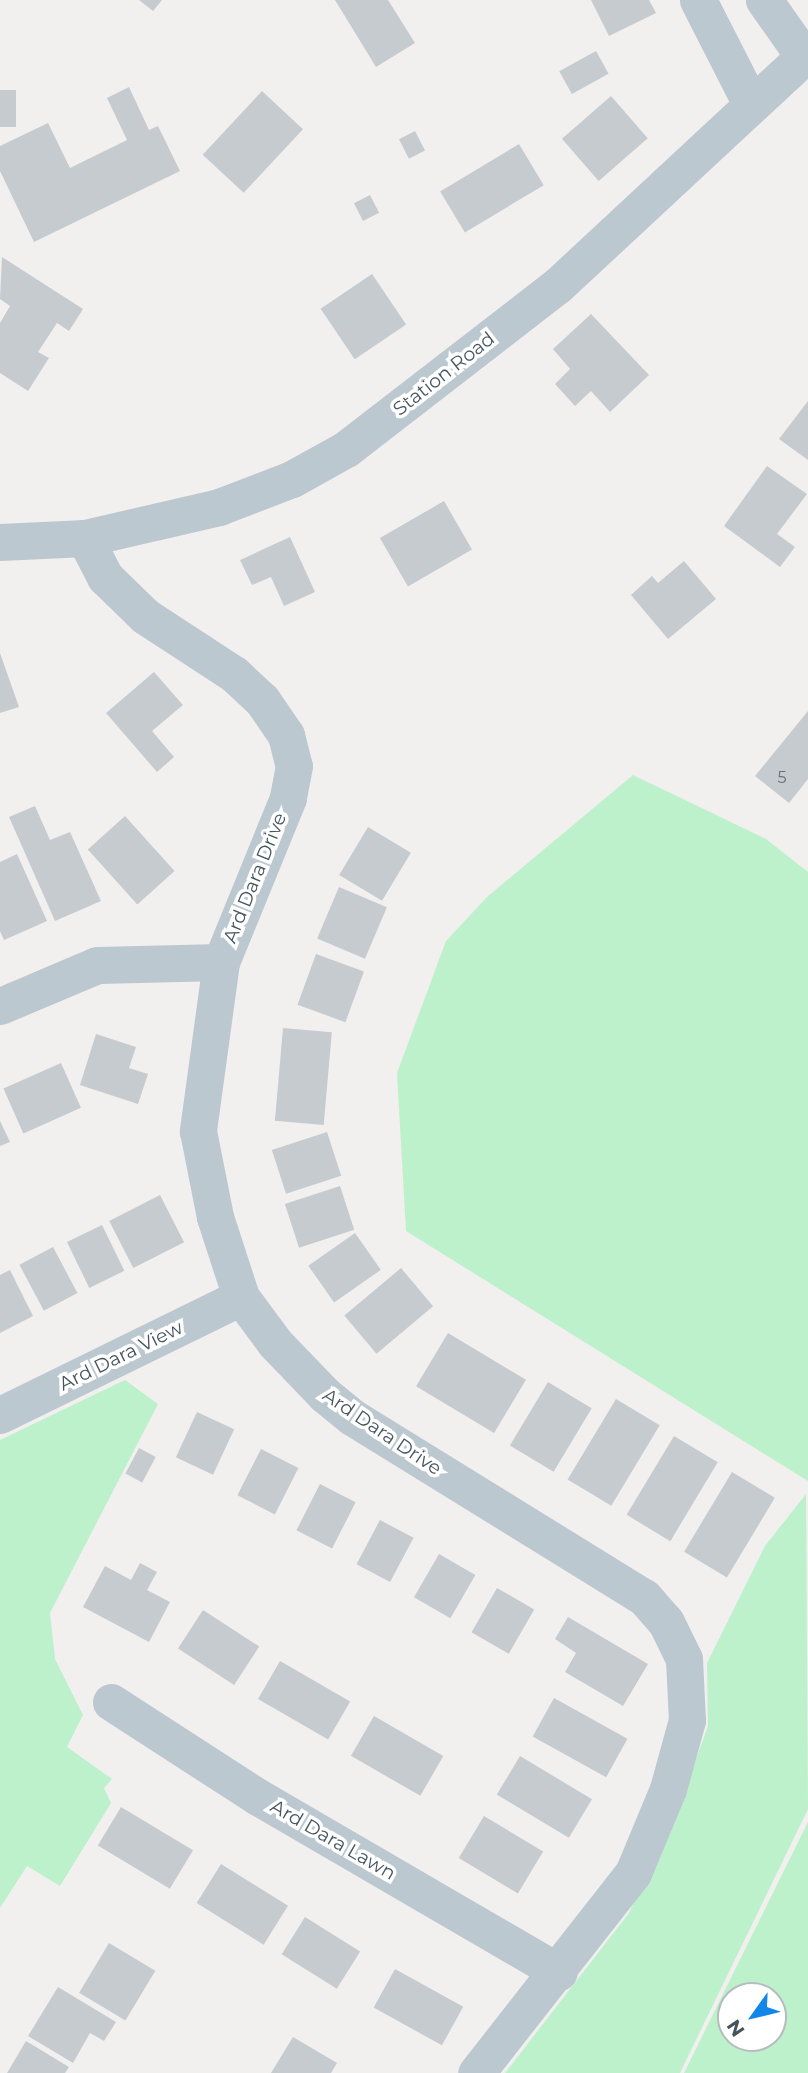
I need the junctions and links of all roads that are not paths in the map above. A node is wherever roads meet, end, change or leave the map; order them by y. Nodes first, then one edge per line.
1 (698, 0) edge
2 (764, 0) edge
3 (806, 55) edge
4 (751, 104) junction
5 (85, 538) junction
6 (0, 542) edge
7 (220, 962) junction
8 (0, 1006) edge
9 (241, 1297) junction
10 (0, 1415) edge
11 (111, 1702) dead end
12 (559, 1972) junction
13 (476, 2073) edge

1 - 4 street
2 - 3 street
3 - 4 street, Station Road
4 - 5 street, Station Road
5 - 6 street, Station Road
5 - 7 street, Ard Dara Drive
7 - 8 street
7 - 9 street, Ard Dara Drive
9 - 10 street, Ard Dara View
9 - 12 street, Ard Dara Drive
11 - 12 street, Ard Dara Lawn
12 - 13 street, Ard Dara Drive

